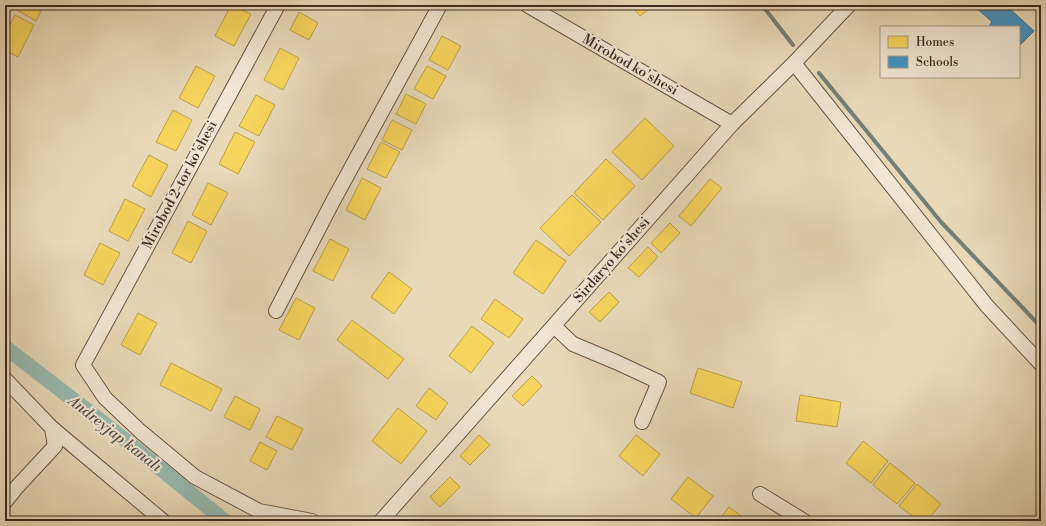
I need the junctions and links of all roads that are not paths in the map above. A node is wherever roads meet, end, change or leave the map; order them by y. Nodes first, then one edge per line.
1 (278, 5) edge
2 (440, 5) edge
3 (528, 5) edge
4 (849, 5) edge
5 (794, 64) junction
6 (732, 124) junction
7 (276, 311) dead end
8 (554, 326) junction
9 (1041, 364) edge
10 (5, 379) edge
11 (642, 422) dead end
12 (52, 428) junction
13 (760, 494) dead end
14 (5, 502) edge
15 (163, 521) edge
16 (312, 521) edge
17 (381, 521) edge
18 (804, 521) edge

1 - 16 street, Mirobod 2-tor ko'shesi
2 - 7 street
3 - 6 street, Mirobod ko'shesi
4 - 5 street, Sirdaryo ko'shesi
5 - 6 street, Sirdaryo ko'shesi
5 - 9 street
6 - 8 street, Sirdaryo ko'shesi
8 - 11 street
8 - 17 street, Sirdaryo ko'shesi
10 - 12 street
12 - 14 street
12 - 15 street
13 - 18 street

